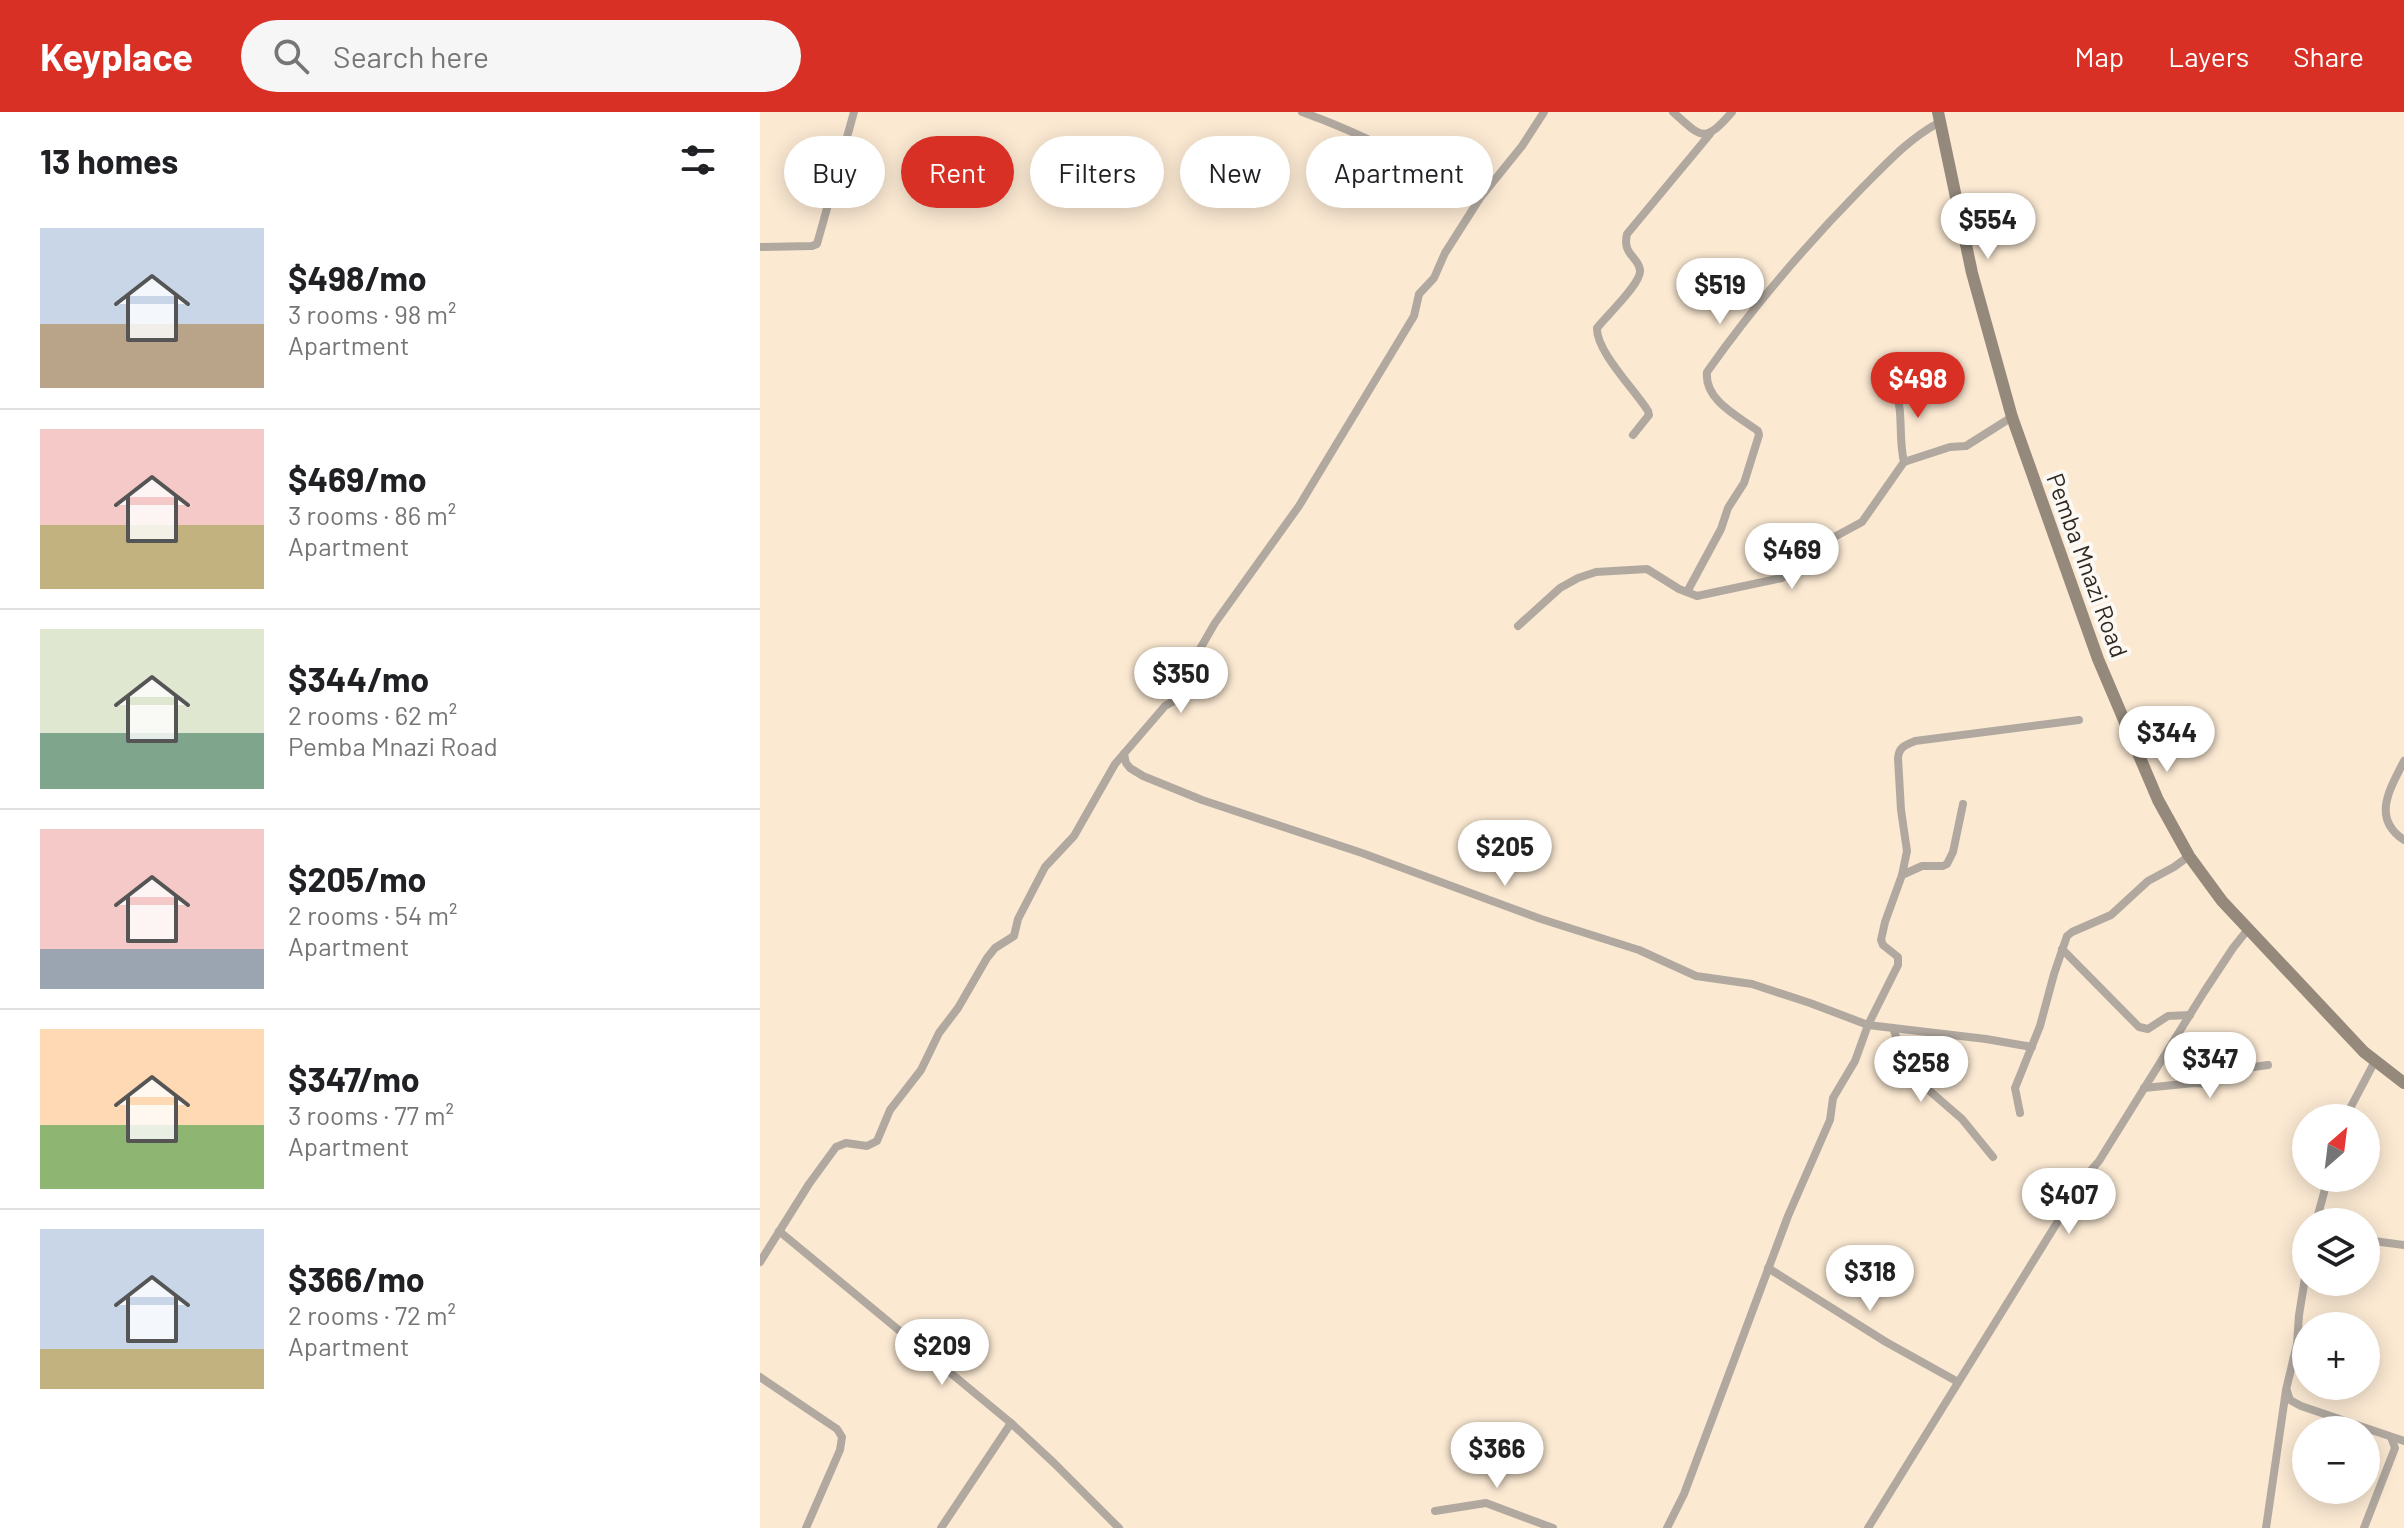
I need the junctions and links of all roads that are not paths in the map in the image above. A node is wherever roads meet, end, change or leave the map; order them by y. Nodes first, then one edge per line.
1 (854, 112) edge
2 (1302, 112) edge
3 (1544, 112) edge
4 (1673, 112) edge
5 (1732, 112) edge
6 (1939, 117) edge
7 (1710, 134) junction
8 (1359, 136) edge
9 (1493, 182) edge
10 (1474, 208) edge
11 (760, 247) edge
12 (1895, 388) dead end
13 (2012, 417) junction
14 (1633, 435) dead end
15 (1904, 462) junction
16 (1687, 592) junction
17 (1518, 626) dead end
18 (2079, 720) dead end
19 (1124, 754) junction
20 (2404, 761) edge
21 (1963, 804) dead end
22 (2404, 840) edge
23 (2189, 856) junction
24 (1902, 875) junction
25 (2249, 928) junction
26 (2062, 949) junction
27 (2190, 1015) junction
28 (1868, 1025) junction
29 (1893, 1028) junction
30 (2032, 1047) junction
31 (2375, 1061) junction
32 (2268, 1065) dead end
33 (2404, 1083) edge
34 (2144, 1088) junction
35 (2352, 1104) edge
36 (2020, 1113) dead end
37 (1993, 1157) dead end
38 (779, 1231) junction
39 (2380, 1242) edge
40 (2404, 1245) edge
41 (760, 1262) edge
42 (1768, 1268) junction
43 (2302, 1296) edge
44 (760, 1377) edge
45 (1958, 1382) junction
46 (2286, 1390) junction
47 (1011, 1423) junction
48 (2390, 1436) junction
49 (2404, 1441) edge
50 (1435, 1511) dead end
51 (806, 1528) edge
52 (941, 1528) edge
53 (1119, 1528) edge
54 (1553, 1528) edge
55 (1667, 1528) edge
56 (1868, 1528) edge
57 (2266, 1528) edge
58 (2364, 1528) edge

1 - 11 street
2 - 8 street
3 - 9 street
4 - 7 street
5 - 7 street
6 - 13 main road, Pemba Mnazi Road
6 - 16 street
7 - 14 street
10 - 19 street
12 - 15 street
13 - 15 street
13 - 23 main road, Pemba Mnazi Road
15 - 16 street
16 - 17 street
18 - 24 street
19 - 28 street
19 - 38 street
20 - 22 street
21 - 24 street
23 - 25 main road, Pemba Mnazi Road
23 - 26 street
24 - 28 street
25 - 27 street
25 - 31 main road, Pemba Mnazi Road
26 - 27 street
26 - 30 street
27 - 34 street
28 - 29 street
28 - 42 street
29 - 30 street
29 - 37 street
30 - 36 street
31 - 33 main road, Pemba Mnazi Road
31 - 35 street
32 - 34 street
34 - 45 street
38 - 41 street
38 - 47 street
39 - 40 street
42 - 45 street
42 - 55 street
43 - 46 street
44 - 51 street
45 - 56 street
46 - 48 street
46 - 57 street
47 - 52 street
47 - 53 street
48 - 49 street
48 - 58 street
50 - 54 street

